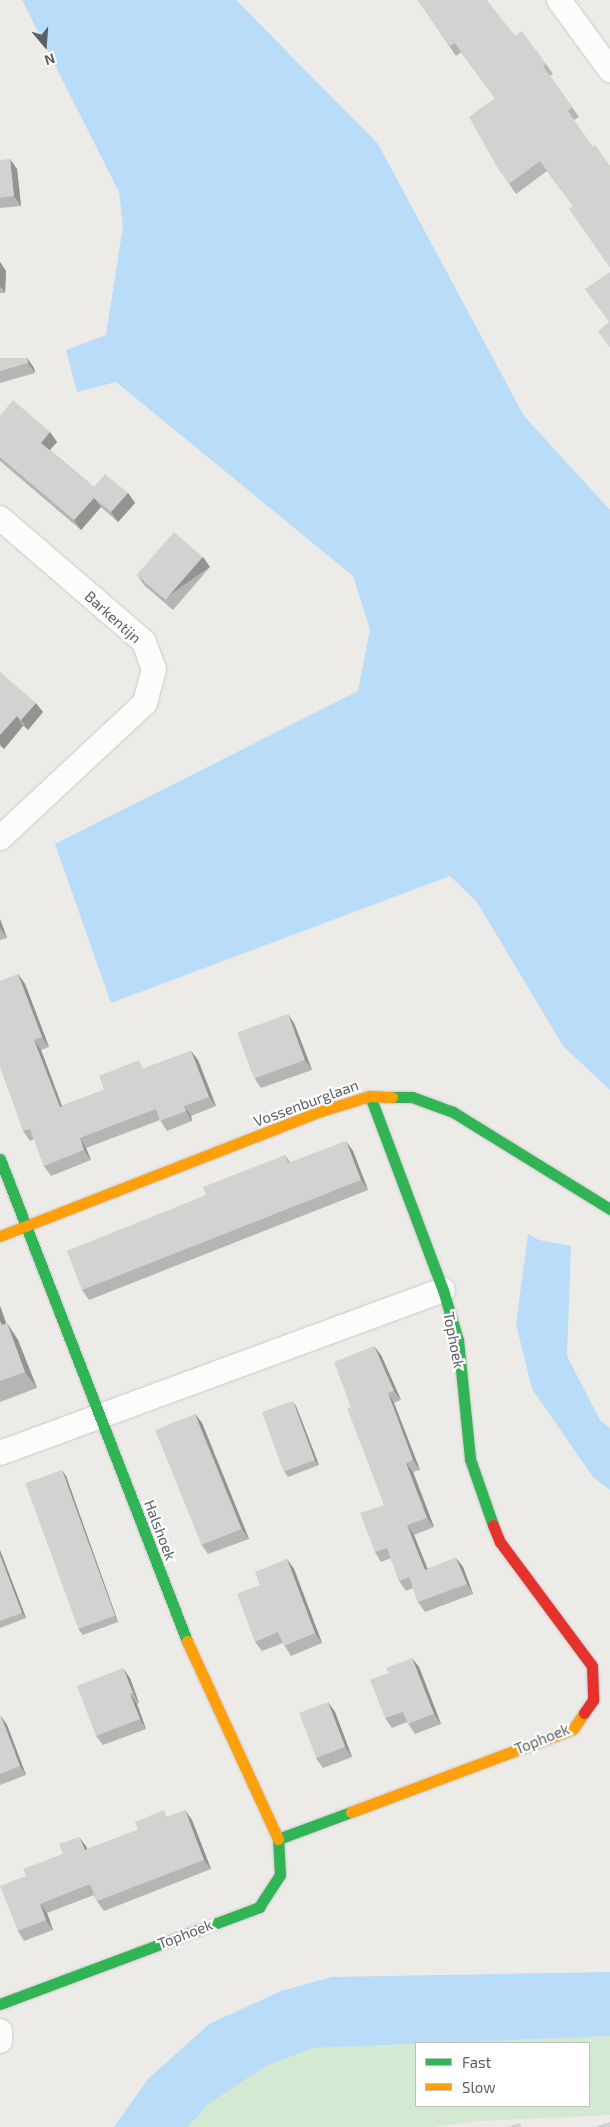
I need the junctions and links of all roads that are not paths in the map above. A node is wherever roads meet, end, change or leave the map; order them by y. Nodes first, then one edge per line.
1 (559, 0) edge
2 (610, 70) edge
3 (0, 518) edge
4 (0, 838) edge
5 (370, 1096) junction
6 (0, 1159) edge
7 (610, 1209) edge
8 (25, 1227) junction
9 (0, 1236) edge
10 (444, 1290) junction
11 (100, 1415) junction
12 (0, 1452) edge
13 (278, 1839) junction
14 (0, 2004) edge
15 (0, 2031) edge
16 (0, 2042) edge

1 - 2 street
3 - 4 street, Barkentijn
5 - 7 street, Vossenburglaan
5 - 8 street, Vossenburglaan
5 - 10 street, Tophoek
6 - 8 street
8 - 9 street, Vossenburglaan
8 - 11 street, Halshoek
10 - 11 street
10 - 13 street, Tophoek
11 - 12 street
11 - 13 street, Halshoek
13 - 14 street, Tophoek
15 - 16 street

